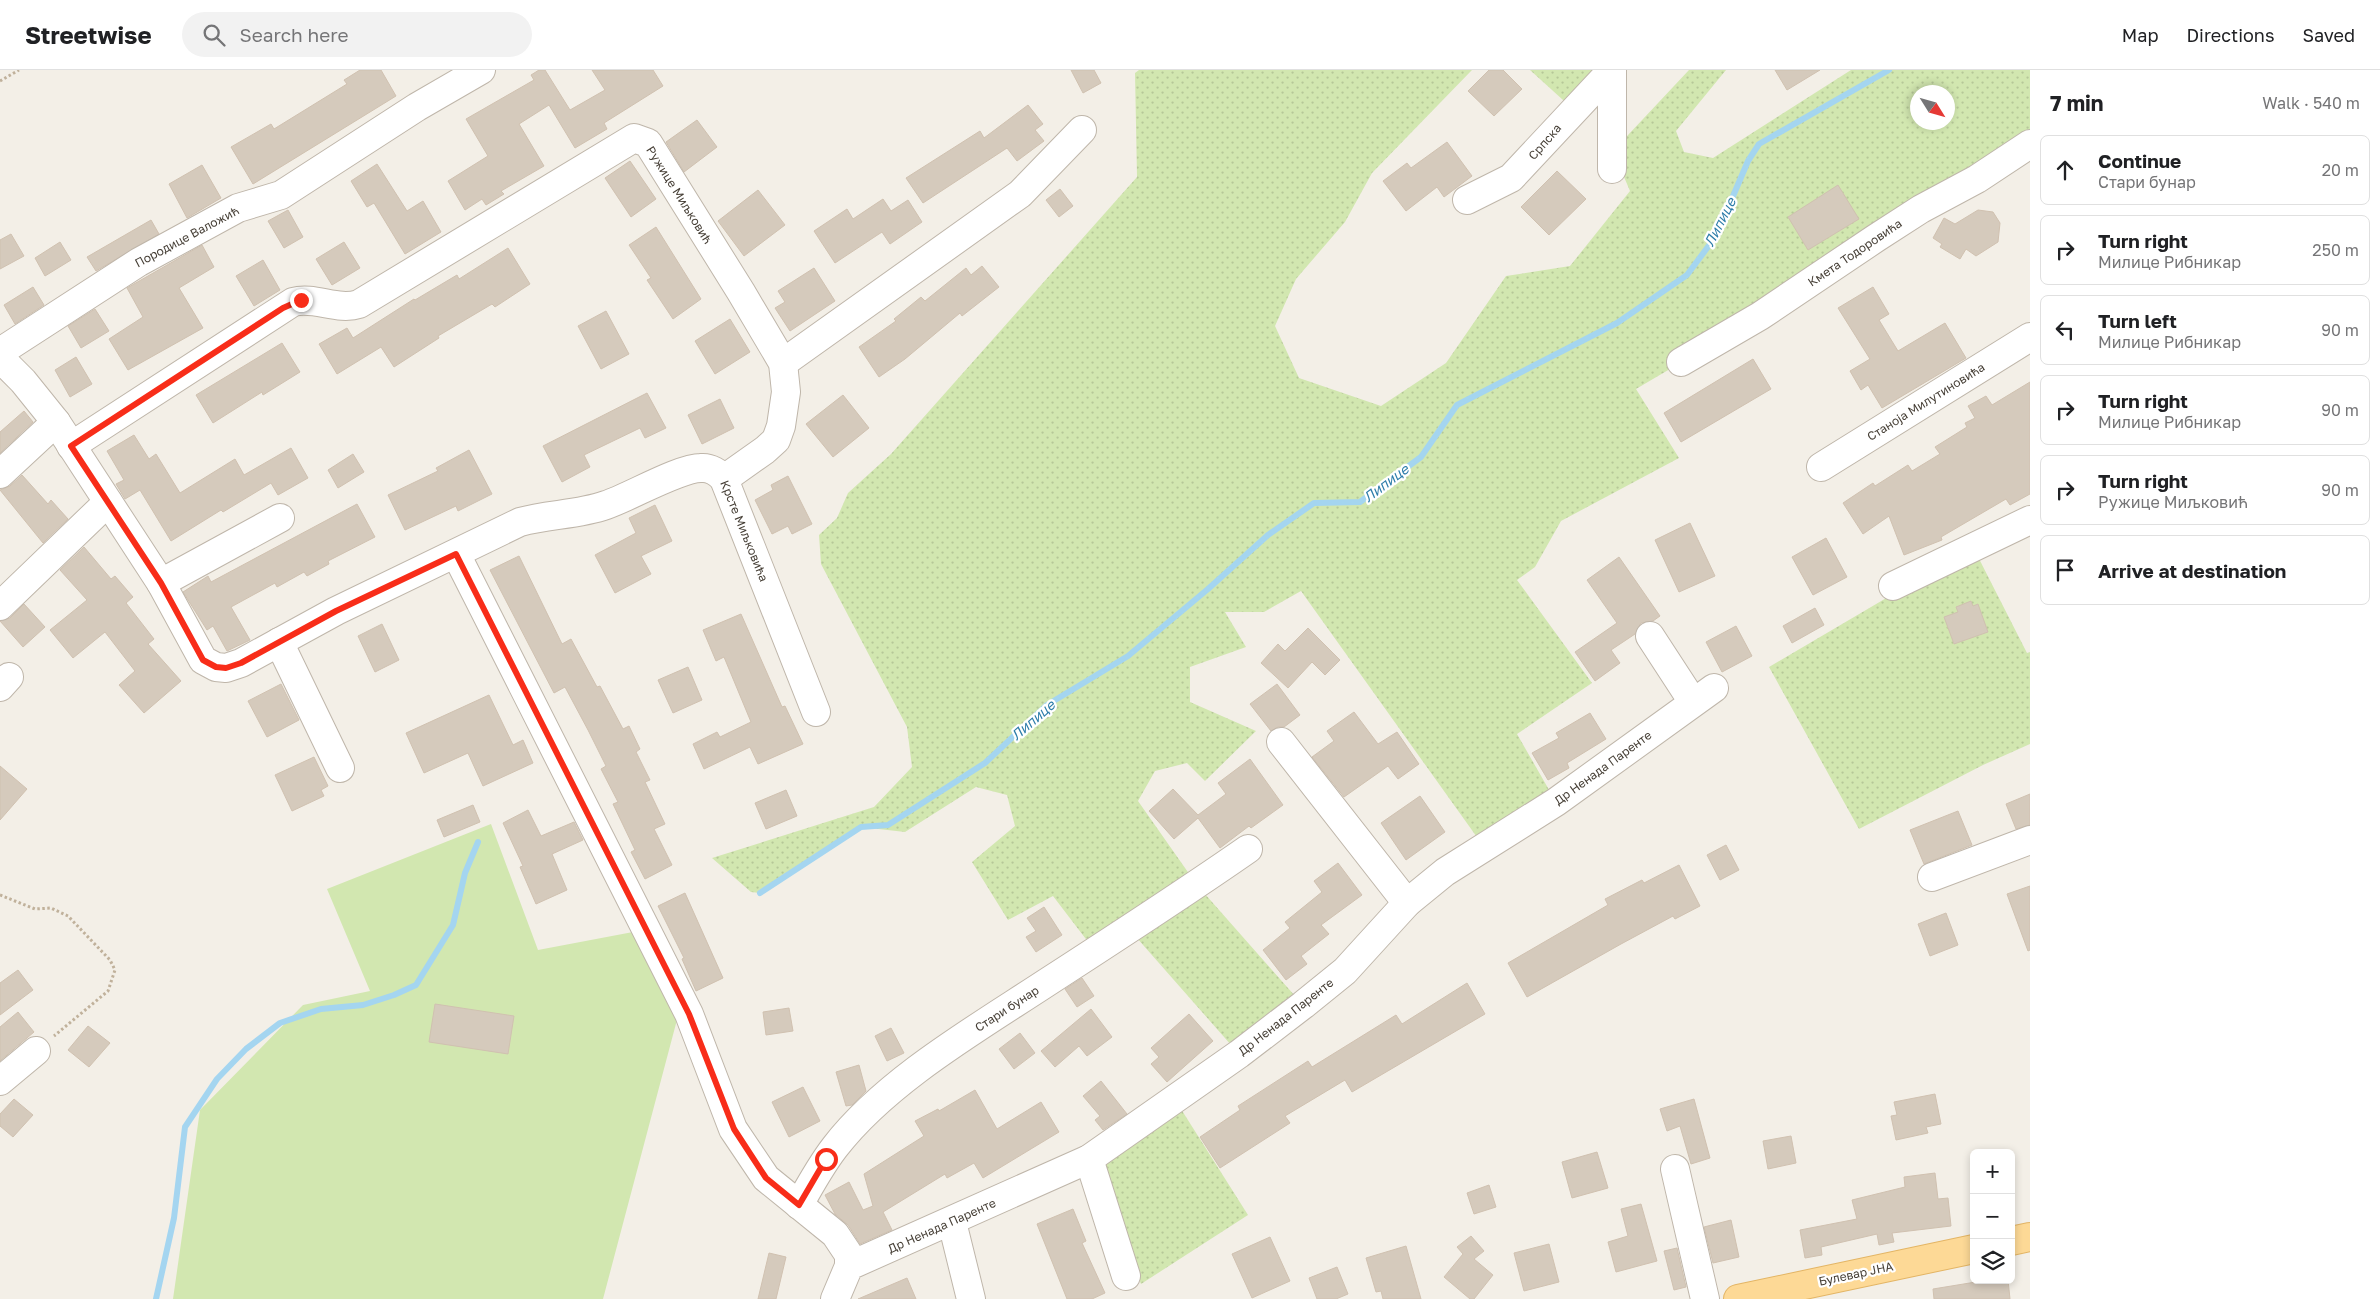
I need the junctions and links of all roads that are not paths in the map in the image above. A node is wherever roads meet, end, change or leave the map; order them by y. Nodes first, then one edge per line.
1 (481, 70) edge
2 (1612, 70) edge
3 (1082, 130) dead end
4 (2030, 144) edge
5 (1612, 169) dead end
6 (1467, 200) dead end
7 (2030, 337) edge
8 (0, 352) edge
9 (0, 358) edge
10 (1681, 362) dead end
11 (783, 363) junction
12 (56, 422) junction
13 (71, 446) junction
14 (1821, 467) dead end
15 (0, 474) edge
16 (724, 479) junction
17 (108, 502) junction
18 (280, 518) dead end
19 (2030, 520) edge
20 (456, 554) junction
21 (161, 583) junction
22 (1893, 586) dead end
23 (0, 606) edge
24 (1650, 636) dead end
25 (279, 642) junction
26 (816, 712) dead end
27 (1281, 742) dead end
28 (340, 768) dead end
29 (2030, 840) edge
30 (1248, 849) dead end
31 (1932, 877) dead end
32 (1407, 903) junction
33 (36, 1051) road end
34 (0, 1081) edge
35 (1089, 1160) junction
36 (1675, 1169) dead end
37 (799, 1205) junction
38 (952, 1222) junction
39 (2030, 1237) edge
40 (2015, 1240) edge
41 (1970, 1250) edge
42 (849, 1266) junction
43 (1126, 1276) dead end
44 (837, 1298) edge
45 (970, 1299) edge
46 (1705, 1299) edge
47 (1738, 1299) edge

1 - 8 street, Породице Валожић
2 - 5 street
2 - 6 street, Српска
3 - 11 street
4 - 10 street, Кмета Тодоровића
7 - 14 street, Станоја Милутиновића
9 - 12 street, Крсте Миљковића
11 - 13 street, Ружице Миљковић
11 - 16 street
12 - 13 street, Крсте Миљковића
12 - 15 street
13 - 17 street, Крсте Миљковића
16 - 20 street, Крсте Миљковића
16 - 26 street, Крсте Миљковића
17 - 21 street, Крсте Миљковића
17 - 23 street
18 - 21 street
19 - 22 street
20 - 25 street, Крсте Миљковића
20 - 37 street
21 - 25 street, Крсте Миљковића
24 - 32 street, Др Ненада Паренте
25 - 28 street
27 - 32 street
29 - 31 street
30 - 37 street, Стари бунар
32 - 35 street, Др Ненада Паренте
33 - 34 street
35 - 38 street, Др Ненада Паренте
35 - 43 street
36 - 46 street
37 - 42 street
38 - 42 street, Др Ненада Паренте
38 - 45 street
39 - 40 main road
41 - 47 main road, Булевар ЈНА
42 - 44 street

